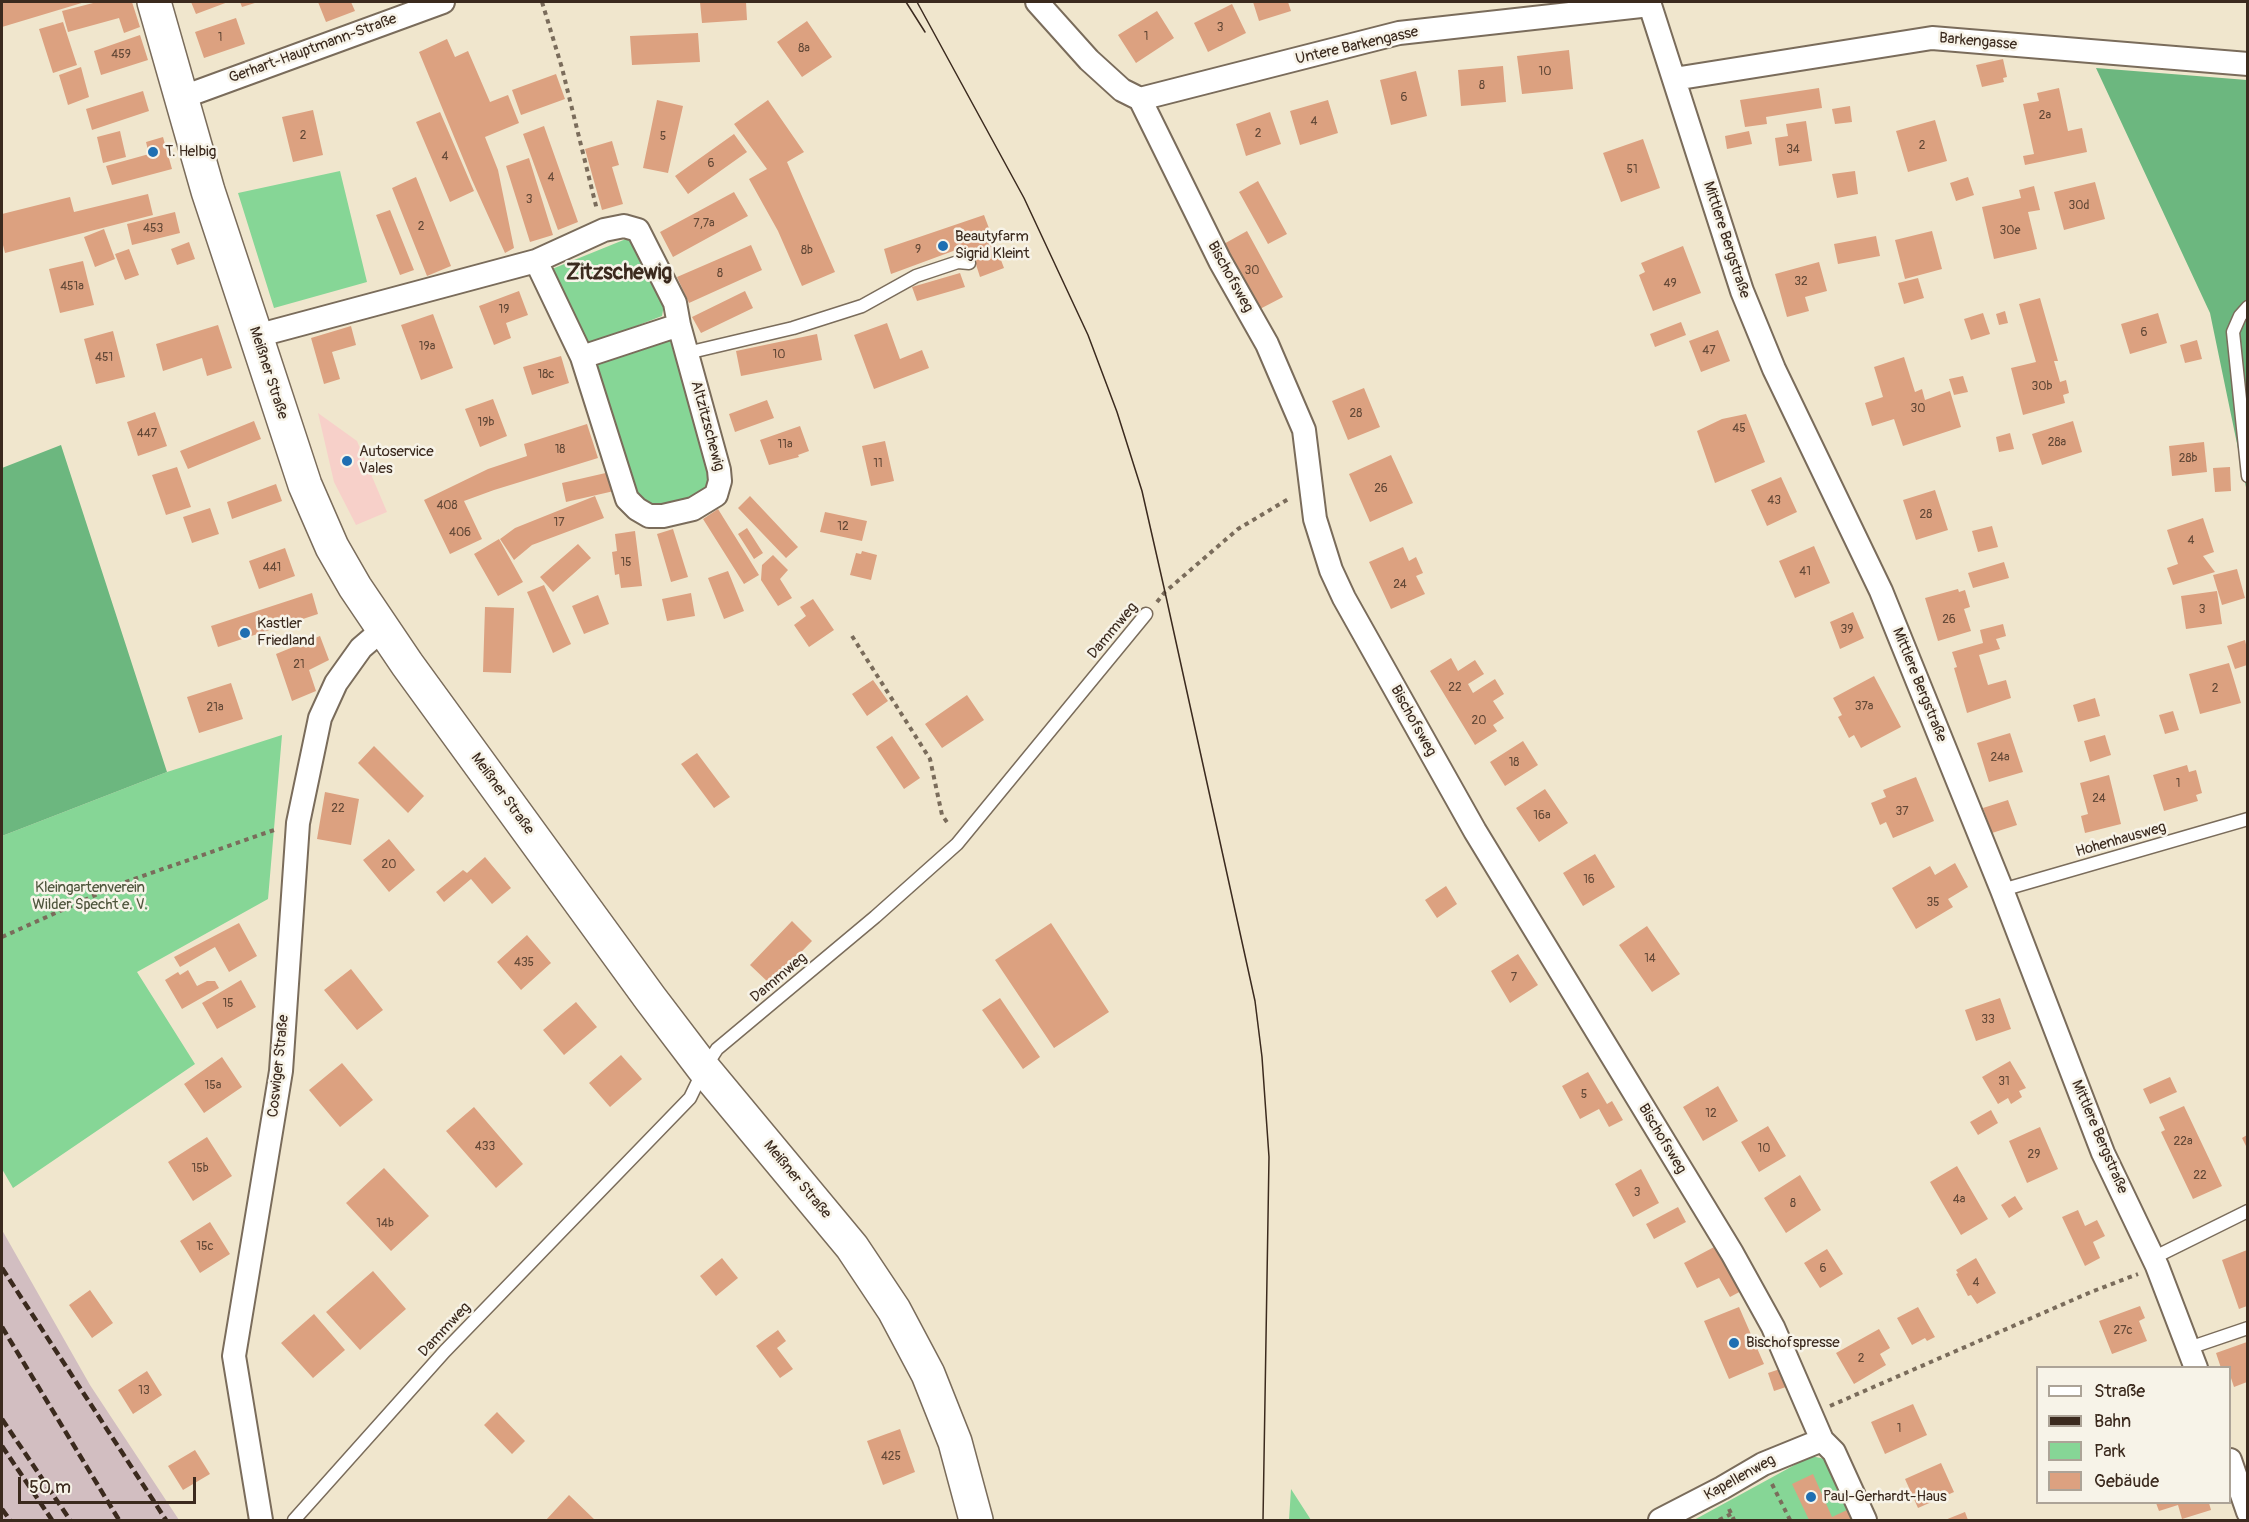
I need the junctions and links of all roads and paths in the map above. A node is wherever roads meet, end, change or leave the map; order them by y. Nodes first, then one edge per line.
1 (154, 2) edge
2 (443, 2) edge
3 (542, 2) edge
4 (1037, 2) edge
5 (1649, 3) edge
6 (2247, 64) edge
7 (1674, 79) junction
8 (183, 97) junction
9 (1140, 99) junction
10 (604, 230) junction
11 (536, 261) junction
12 (969, 263) dead end
13 (2247, 307) edge
14 (679, 325) junction
15 (256, 336) junction
16 (687, 353) junction
17 (582, 357) junction
18 (2247, 476) edge
19 (1310, 486) junction
20 (1146, 614) joint
21 (382, 630) junction
22 (852, 636) dead end
23 (2247, 819) edge
24 (298, 823) junction
25 (960, 840) junction
26 (2002, 890) junction
27 (2, 937) edge
28 (704, 1069) junction
29 (2247, 1211) edge
30 (2155, 1262) junction
31 (2247, 1328) edge
32 (2192, 1358) edge
33 (1810, 1414) junction
34 (1822, 1440) junction
35 (1763, 1464) junction
36 (2231, 1465) edge
37 (2245, 1498) edge
38 (261, 1521) edge
39 (294, 1521) edge
40 (976, 1521) edge
41 (1660, 1521) edge
42 (1719, 1521) edge
43 (1734, 1521) edge
44 (1790, 1521) edge
45 (1865, 1521) edge

1 - 8 main road, Meißner Straße
2 - 8 street, Gerhart-Hauptmann-Straße
3 - 10 path
4 - 9 street
5 - 7 street, Mittlere Bergstraße
5 - 9 street, Untere Barkengasse
6 - 7 street, Barkengasse
7 - 26 street, Mittlere Bergstraße
8 - 15 main road, Meißner Straße
9 - 19 street, Bischofsweg
10 - 11 street, Altzitzschewig
10 - 14 street, Altzitzschewig
11 - 15 street, Altzitzschewig
11 - 17 street, Altzitzschewig
12 - 16 lane
13 - 18 lane
14 - 16 street, Altzitzschewig
14 - 17 street
15 - 21 main road, Meißner Straße
16 - 17 street, Altzitzschewig
19 - 20 path, Dammweg
19 - 33 street, Bischofsweg
20 - 25 lane, Dammweg
21 - 24 street, Coswiger Straße
21 - 28 main road, Meißner Straße
22 - 25 path
23 - 26 lane, Hohenhausweg
24 - 27 path
24 - 38 street, Coswiger Straße
25 - 28 lane, Dammweg
26 - 30 street, Mittlere Bergstraße
28 - 39 lane, Dammweg
28 - 40 main road, Meißner Straße
29 - 30 lane
30 - 32 street, Mittlere Bergstraße
30 - 33 path
31 - 32 lane
33 - 34 street, Bischofsweg
34 - 35 street, Kapellenweg
34 - 45 street, Bischofsweg
35 - 41 street, Kapellenweg
35 - 44 path
36 - 37 street
42 - 43 path

